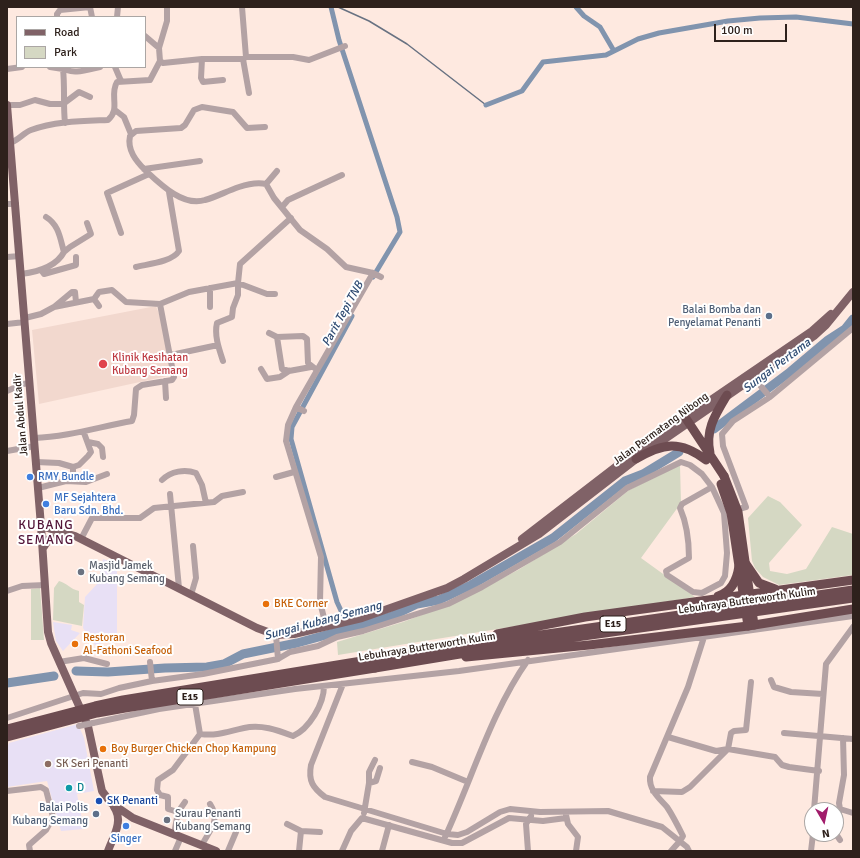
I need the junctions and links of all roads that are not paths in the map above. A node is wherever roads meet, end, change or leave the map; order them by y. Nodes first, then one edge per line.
1 (90, 7) edge
2 (167, 7) edge
3 (242, 7) edge
4 (57, 16) edge
5 (146, 37) edge
6 (344, 46) dead end
7 (159, 48) junction
8 (245, 58) junction
9 (202, 59) junction
10 (160, 60) junction
11 (63, 68) edge
12 (96, 68) edge
13 (115, 68) edge
14 (223, 80) dead end
15 (121, 81) junction
16 (249, 93) dead end
17 (90, 97) dead end
18 (63, 104) junction
19 (7, 105) edge
20 (115, 110) junction
21 (65, 123) junction
22 (265, 127) dead end
23 (131, 134) junction
24 (10, 143) junction
25 (200, 160) dead end
26 (144, 169) junction
27 (277, 171) dead end
28 (149, 174) junction
29 (342, 175) dead end
30 (266, 184) junction
31 (169, 192) junction
32 (7, 204) edge
33 (16, 204) junction
34 (282, 207) junction
35 (46, 217) dead end
36 (291, 218) junction
37 (87, 223) dead end
38 (121, 233) dead end
39 (64, 252) junction
40 (20, 256) junction
41 (7, 257) edge
42 (76, 257) dead end
43 (136, 268) dead end
44 (41, 270) junction
45 (21, 274) junction
46 (238, 283) junction
47 (210, 288) junction
48 (853, 292) edge
49 (275, 294) dead end
50 (94, 299) junction
51 (76, 302) junction
52 (160, 304) junction
53 (843, 305) junction
54 (98, 306) dead end
55 (54, 307) junction
56 (210, 307) dead end
57 (25, 320) junction
58 (7, 324) edge
59 (853, 328) edge
60 (269, 333) dead end
61 (277, 337) junction
62 (218, 345) junction
63 (171, 355) junction
64 (222, 361) dead end
65 (261, 369) dead end
66 (314, 369) junction
67 (289, 371) junction
68 (757, 380) junction
69 (165, 381) junction
70 (30, 383) junction
71 (7, 391) edge
72 (769, 394) junction
73 (727, 396) junction
74 (166, 398) dead end
75 (684, 422) junction
76 (84, 433) junction
77 (35, 442) junction
78 (88, 442) junction
79 (7, 451) edge
80 (102, 457) dead end
81 (708, 458) junction
82 (636, 459) junction
83 (36, 462) junction
84 (73, 467) junction
85 (294, 472) junction
86 (107, 474) dead end
87 (276, 477) dead end
88 (162, 480) dead end
89 (73, 481) junction
90 (712, 487) junction
91 (38, 488) junction
92 (243, 492) dead end
93 (170, 494) dead end
94 (206, 503) junction
95 (172, 506) junction
96 (724, 513) junction
97 (41, 526) junction
98 (78, 538) junction
99 (193, 546) dead end
100 (43, 548) junction
101 (742, 564) junction
102 (486, 566) junction
103 (853, 580) edge
104 (46, 585) junction
105 (178, 588) junction
106 (780, 590) junction
107 (853, 590) edge
108 (7, 591) edge
109 (747, 594) junction
110 (191, 595) junction
111 (853, 598) edge
112 (701, 601) junction
113 (853, 609) edge
114 (853, 616) edge
115 (751, 625) junction
116 (326, 626) junction
117 (853, 627) edge
118 (704, 637) junction
119 (276, 638) junction
120 (436, 654) junction
121 (278, 658) junction
122 (528, 660) junction
123 (150, 663) dead end
124 (509, 663) junction
125 (60, 664) junction
126 (107, 664) dead end
127 (375, 664) junction
128 (520, 673) junction
129 (152, 678) junction
130 (771, 680) dead end
131 (751, 682) dead end
132 (343, 684) junction
133 (324, 686) junction
134 (75, 694) junction
135 (823, 694) junction
136 (195, 704) junction
137 (7, 718) edge
138 (79, 726) dead end
139 (7, 729) edge
140 (784, 733) dead end
141 (200, 734) junction
142 (7, 737) edge
143 (668, 737) junction
144 (820, 737) junction
145 (843, 738) junction
146 (853, 738) edge
147 (728, 749) junction
148 (375, 760) dead end
149 (412, 762) dead end
150 (380, 768) dead end
151 (819, 771) junction
152 (468, 782) junction
153 (369, 783) junction
154 (7, 791) edge
155 (653, 791) junction
156 (185, 802) dead end
157 (815, 802) edge
158 (839, 802) edge
159 (111, 803) junction
160 (210, 804) dead end
161 (365, 810) junction
162 (178, 812) junction
163 (532, 812) junction
164 (566, 815) junction
165 (133, 818) junction
166 (362, 818) junction
167 (530, 820) junction
168 (287, 824) dead end
169 (388, 825) junction
170 (117, 828) junction
171 (302, 831) junction
172 (236, 832) dead end
173 (320, 832) dead end
174 (447, 834) junction
175 (178, 835) junction
176 (444, 841) junction
177 (202, 845) junction
178 (677, 845) edge
179 (30, 851) edge
180 (108, 851) edge
181 (175, 851) edge
182 (216, 851) edge
183 (228, 851) edge
184 (299, 851) edge
185 (342, 851) edge
186 (382, 851) edge
187 (528, 851) edge
188 (576, 851) edge
189 (689, 851) edge

1 - 4 street
2 - 7 street
3 - 8 street
5 - 7 street
6 - 8 street
7 - 10 street
8 - 9 street
8 - 16 street
9 - 10 street
9 - 14 street
10 - 15 street
11 - 12 street
11 - 18 street
13 - 15 street
15 - 20 street
17 - 18 street
18 - 19 street
18 - 21 street
19 - 24 main road, Jalan Abdul Kadir
20 - 21 street
20 - 23 street
21 - 24 street
22 - 23 street
23 - 26 street
24 - 33 main road, Jalan Abdul Kadir
25 - 26 street
26 - 28 street
27 - 30 street
28 - 31 street
28 - 38 street
29 - 34 street
30 - 31 street
30 - 34 street
31 - 43 street
32 - 33 street
33 - 40 main road, Jalan Abdul Kadir
34 - 36 street
35 - 39 street
36 - 46 street
36 - 66 street
37 - 39 street
39 - 44 street
40 - 41 street
40 - 45 main road, Jalan Abdul Kadir
42 - 44 street
44 - 45 street
45 - 57 main road, Jalan Abdul Kadir
46 - 47 street
46 - 49 street
46 - 62 street
47 - 52 street
47 - 56 street
48 - 53 main road, Jalan Permatang Nibong
50 - 51 street
50 - 52 street
50 - 54 street
51 - 55 street
51 - 55 street
52 - 63 street
53 - 68 main road, Jalan Permatang Nibong
53 - 75 main road, Jalan Permatang Nibong
55 - 57 street
57 - 58 street
57 - 70 main road, Jalan Abdul Kadir
59 - 72 street
60 - 61 street
61 - 66 street
61 - 67 street
62 - 63 street
62 - 64 street
63 - 69 street
65 - 67 street
66 - 67 street
66 - 85 street
68 - 72 street
68 - 73 main road, Jalan Permatang Nibong
69 - 74 street
69 - 76 street
70 - 71 street
70 - 77 main road, Jalan Abdul Kadir
72 - 96 street
73 - 75 main road, Jalan Permatang Nibong
73 - 81 highway
75 - 81 highway
75 - 82 main road, Jalan Permatang Nibong
75 - 102 main road, Jalan Permatang Nibong
76 - 77 street
76 - 78 street
77 - 79 street
77 - 83 main road, Jalan Abdul Kadir
78 - 80 street
78 - 84 street
81 - 82 highway
81 - 101 highway, bridge
82 - 102 main road, Jalan Permatang Nibong
83 - 84 street
83 - 91 main road, Jalan Abdul Kadir
84 - 89 street
85 - 87 street
85 - 116 street
86 - 89 street
88 - 94 street
89 - 91 street
90 - 96 street
90 - 96 street
90 - 121 street
91 - 97 main road, Jalan Abdul Kadir
92 - 94 street
93 - 95 street
94 - 95 street
95 - 98 street
95 - 105 street
97 - 98 main road, Jalan Permatang Nibong
97 - 100 main road, Jalan Abdul Kadir
98 - 100 main road
98 - 105 main road, Jalan Permatang Nibong
99 - 110 street
100 - 104 main road, Jalan Abdul Kadir
101 - 106 highway
101 - 109 highway, bridge
101 - 112 highway
102 - 116 main road, Jalan Permatang Nibong
103 - 106 highway
104 - 108 street
104 - 125 main road, Jalan Abdul Kadir
105 - 110 main road, Jalan Permatang Nibong
106 - 109 highway
107 - 120 highway, Lebuhraya Butterworth Kulim / E15
109 - 112 highway
109 - 115 highway, bridge
110 - 119 main road, Jalan Permatang Nibong
111 - 120 highway, Lebuhraya Butterworth Kulim / E15
112 - 120 highway
113 - 115 highway
114 - 118 street
115 - 120 highway
116 - 119 main road, Jalan Permatang Nibong
117 - 135 street
118 - 122 street
118 - 143 street
119 - 121 street
120 - 127 highway, Lebuhraya Butterworth Kulim / E15
121 - 129 street
122 - 124 street
122 - 128 street
123 - 129 street
124 - 128 street
124 - 132 street
125 - 126 street
125 - 134 main road, Jalan Abdul Kadir
127 - 139 highway, Lebuhraya Butterworth Kulim / E15, bridge
127 - 142 highway, Lebuhraya Butterworth Kulim / E15, bridge
128 - 152 street
129 - 134 street
130 - 135 street
131 - 147 street
132 - 133 street
132 - 161 street
133 - 136 street
133 - 141 street
134 - 137 street
134 - 159 main road, Jalan Abdul Kadir
135 - 144 street
136 - 138 street, bridge
136 - 141 street
140 - 144 street
141 - 162 street
143 - 147 street
143 - 155 street
144 - 145 street
144 - 151 street
145 - 146 street
145 - 158 street
147 - 151 street
147 - 155 street
148 - 153 street
149 - 152 street
150 - 153 street
151 - 157 street
152 - 174 street
153 - 161 street
154 - 179 street
155 - 178 street
156 - 162 street
159 - 165 main road
159 - 170 main road
160 - 177 street
161 - 166 street
161 - 174 street
162 - 175 street
163 - 164 street
163 - 167 street
163 - 174 street
164 - 167 street
164 - 178 street
164 - 188 street
165 - 170 main road
165 - 175 main road
166 - 169 street
166 - 185 street
167 - 176 street
167 - 187 street
168 - 171 street
169 - 176 street
169 - 186 street
170 - 180 main road
171 - 173 street
171 - 184 street
172 - 183 street
174 - 176 street
175 - 177 main road
175 - 181 street
177 - 182 main road
178 - 189 street

